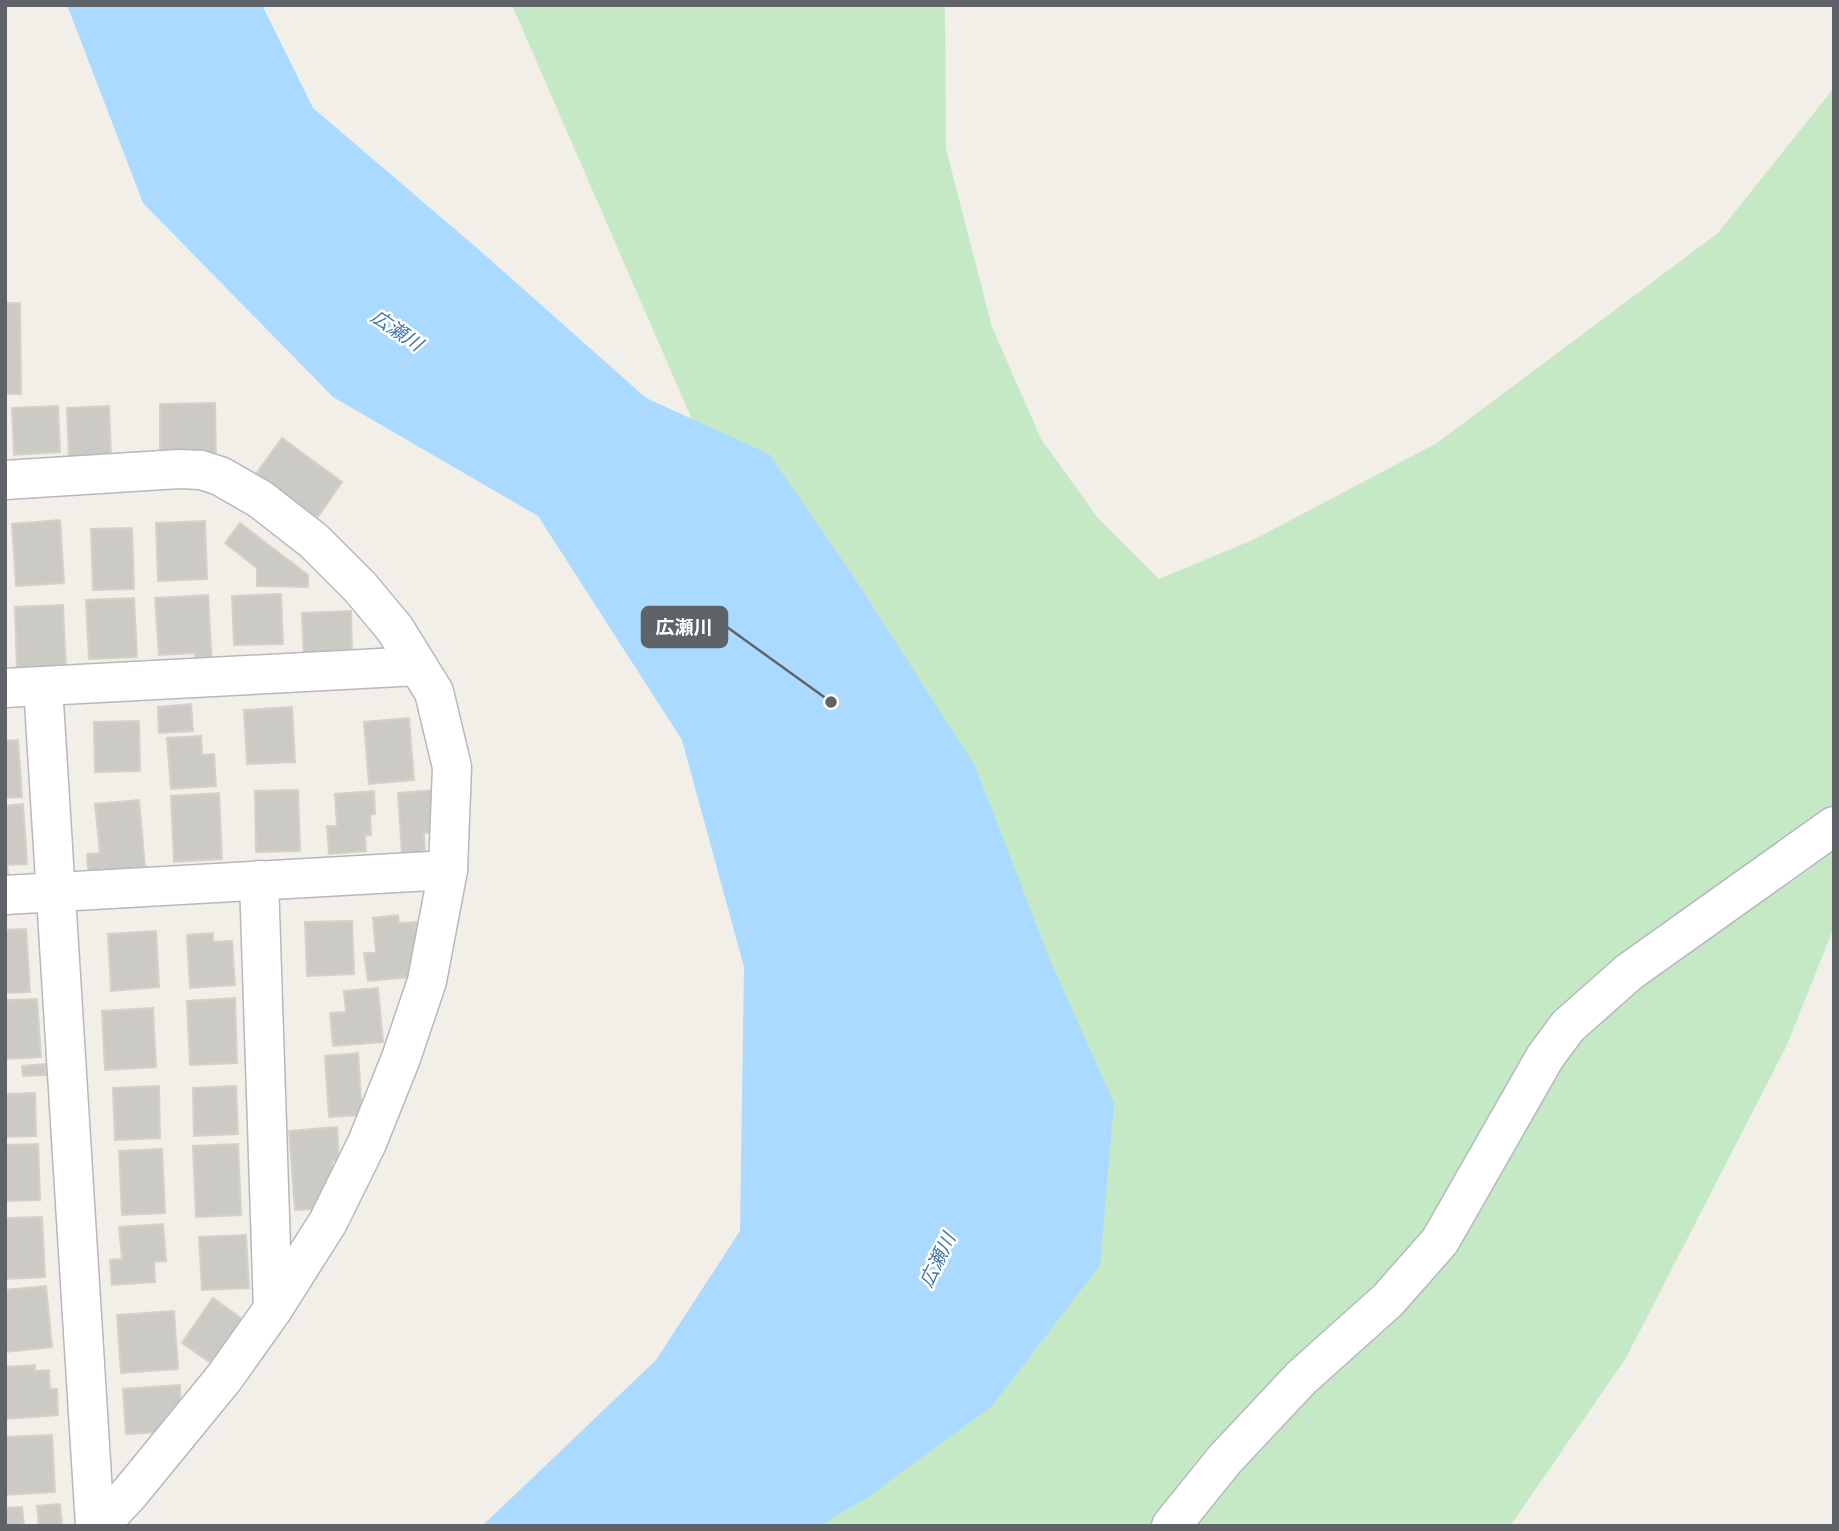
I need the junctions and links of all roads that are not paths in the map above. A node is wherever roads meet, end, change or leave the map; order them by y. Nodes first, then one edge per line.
1 (5, 480) edge
2 (418, 666) junction
3 (43, 686) junction
4 (5, 688) edge
5 (1834, 826) edge
6 (448, 870) junction
7 (259, 880) junction
8 (57, 893) junction
9 (5, 895) edge
10 (273, 1309) junction
11 (97, 1526) edge
12 (1171, 1526) edge

1 - 2 street
2 - 3 street
2 - 6 street
3 - 4 street
3 - 8 street
5 - 12 street
6 - 7 street
6 - 10 street
7 - 8 street
7 - 10 street
8 - 9 street
8 - 11 street
10 - 11 street

